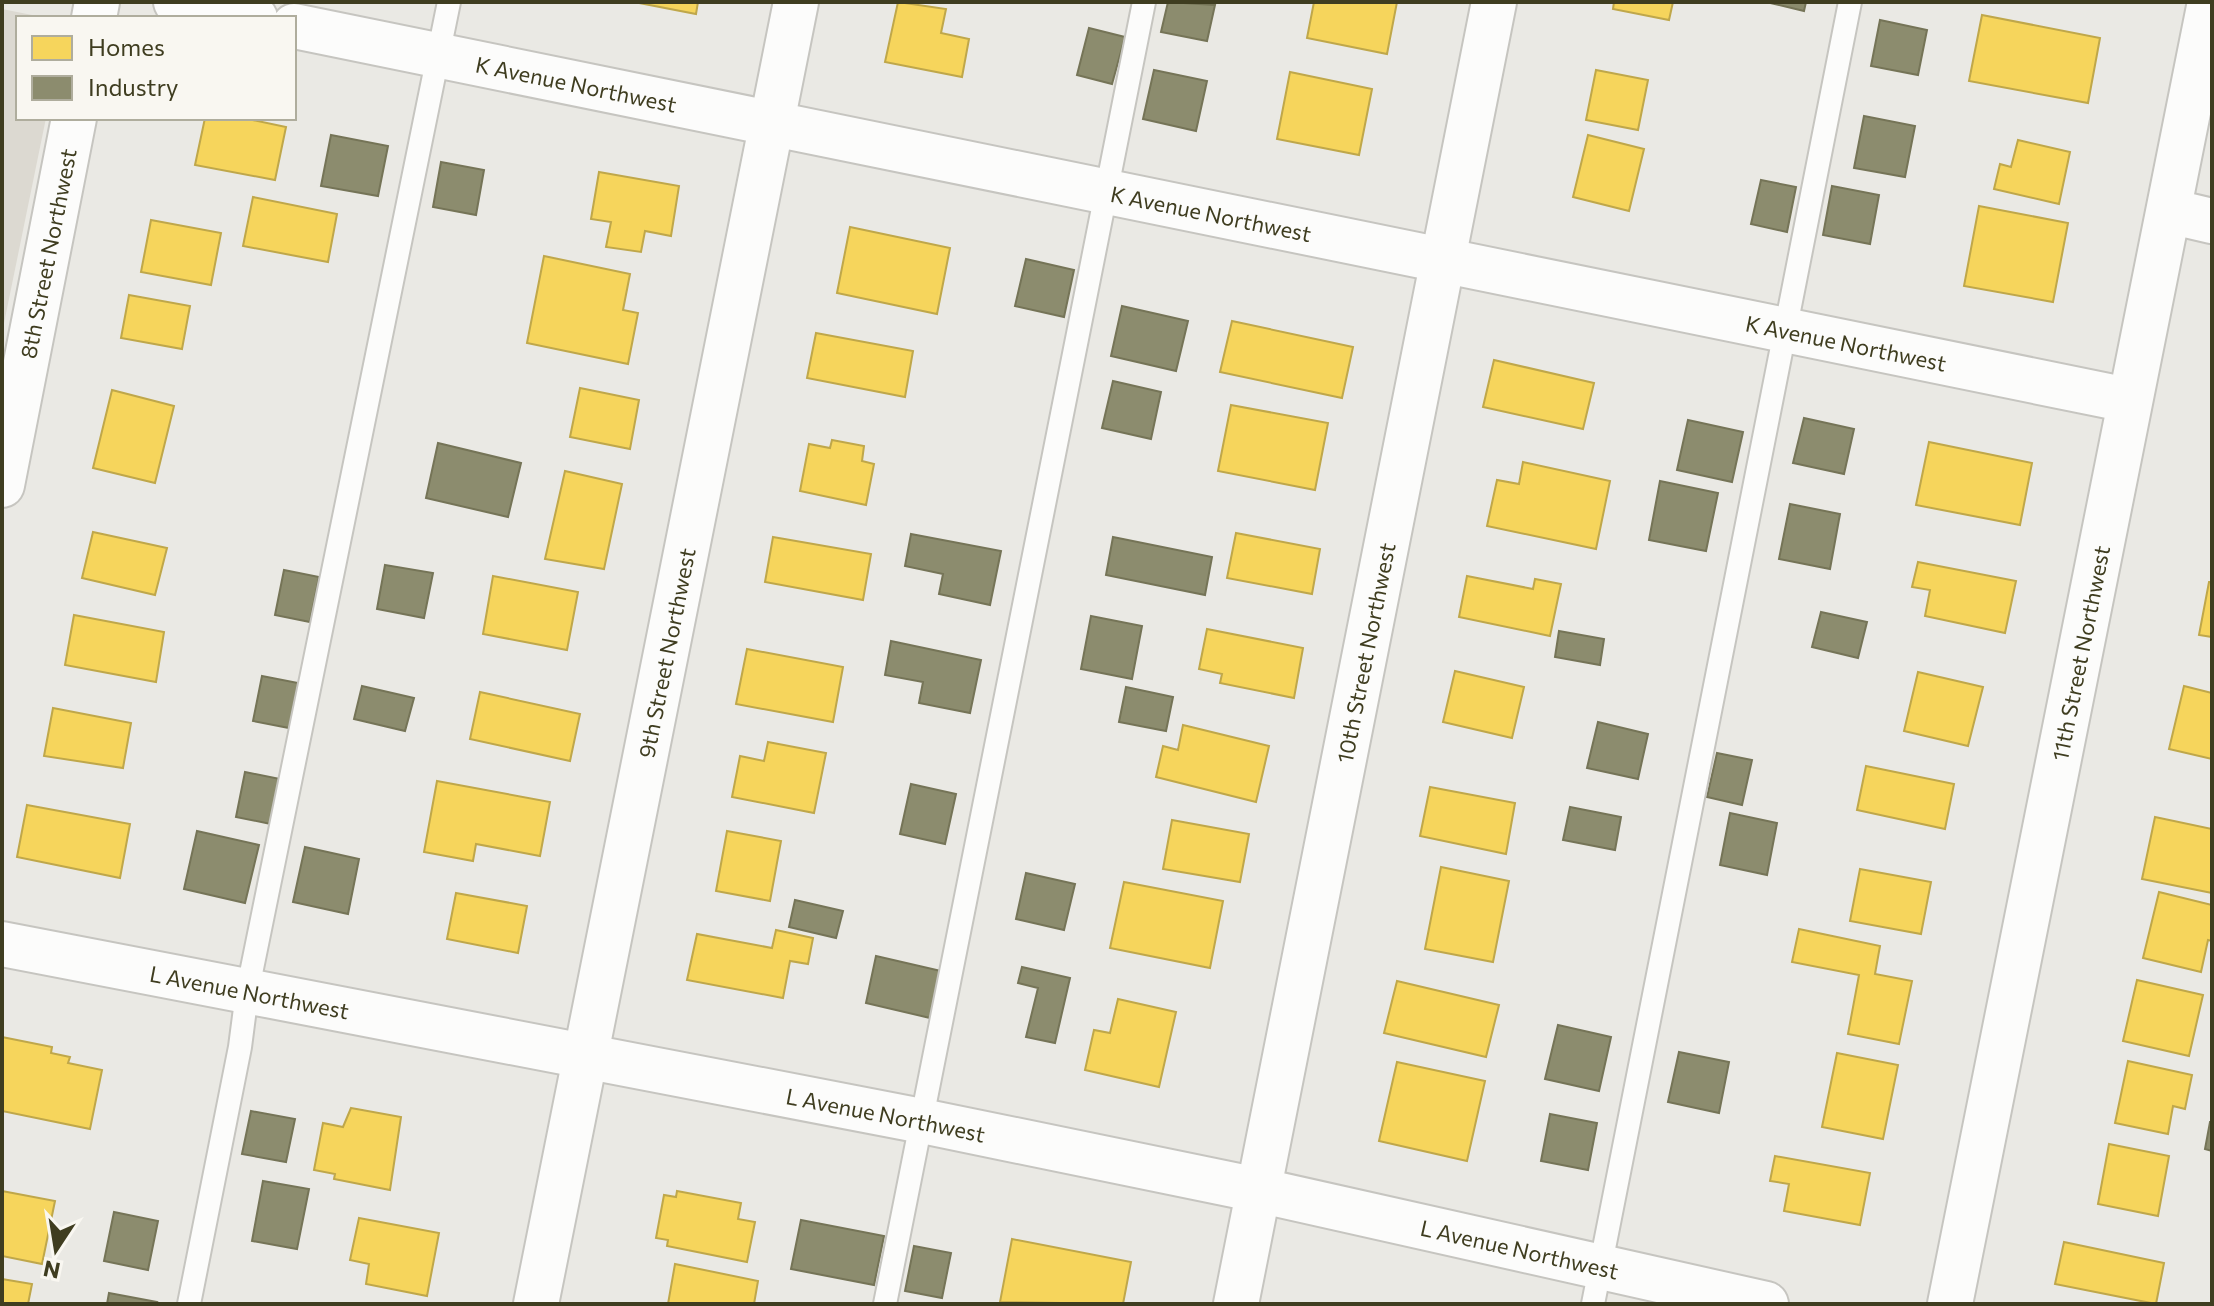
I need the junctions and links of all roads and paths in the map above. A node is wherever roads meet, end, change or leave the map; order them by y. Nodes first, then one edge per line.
1 (176, 2) edge
2 (449, 2) edge
3 (796, 2) edge
4 (1144, 2) edge
5 (1494, 2) edge
6 (1850, 2) edge
7 (2210, 2) edge
8 (245, 16) edge
9 (296, 26) edge
10 (438, 55) junction
11 (74, 120) edge
12 (771, 124) junction
13 (1106, 192) junction
14 (2169, 211) junction
15 (2212, 221) edge
16 (1442, 260) junction
17 (1785, 330) junction
18 (2128, 400) junction
19 (2, 485) edge
20 (2, 944) edge
21 (247, 993) junction
22 (584, 1058) junction
23 (922, 1121) junction
24 (1258, 1190) junction
25 (1597, 1286) edge
26 (189, 1304) edge
27 (536, 1304) edge
28 (885, 1304) edge
29 (1236, 1304) edge
30 (1766, 1304) edge
31 (1950, 1304) edge

1 - 8 street
2 - 10 lane
3 - 12 street, 9th Street Northwest
4 - 13 lane
5 - 16 street, 10th Street Northwest
6 - 17 lane
7 - 14 street, 11th Street Northwest
9 - 10 street, K Avenue Northwest
10 - 12 street, K Avenue Northwest
10 - 21 lane
11 - 19 street, 8th Street Northwest
12 - 13 street, K Avenue Northwest
12 - 22 street, 9th Street Northwest
13 - 16 street, K Avenue Northwest
13 - 23 lane
14 - 15 street
14 - 18 street, 11th Street Northwest
16 - 17 street, K Avenue Northwest
16 - 24 street, 10th Street Northwest
17 - 18 street, K Avenue Northwest
17 - 25 lane
18 - 31 street, 11th Street Northwest
20 - 21 street, L Avenue Northwest
21 - 22 street, L Avenue Northwest
21 - 26 lane
22 - 23 street, L Avenue Northwest
22 - 27 street, 9th Street Northwest
23 - 24 street, L Avenue Northwest
23 - 28 lane
24 - 25 street, L Avenue Northwest
24 - 29 street, 10th Street Northwest
25 - 30 street, L Avenue Northwest

